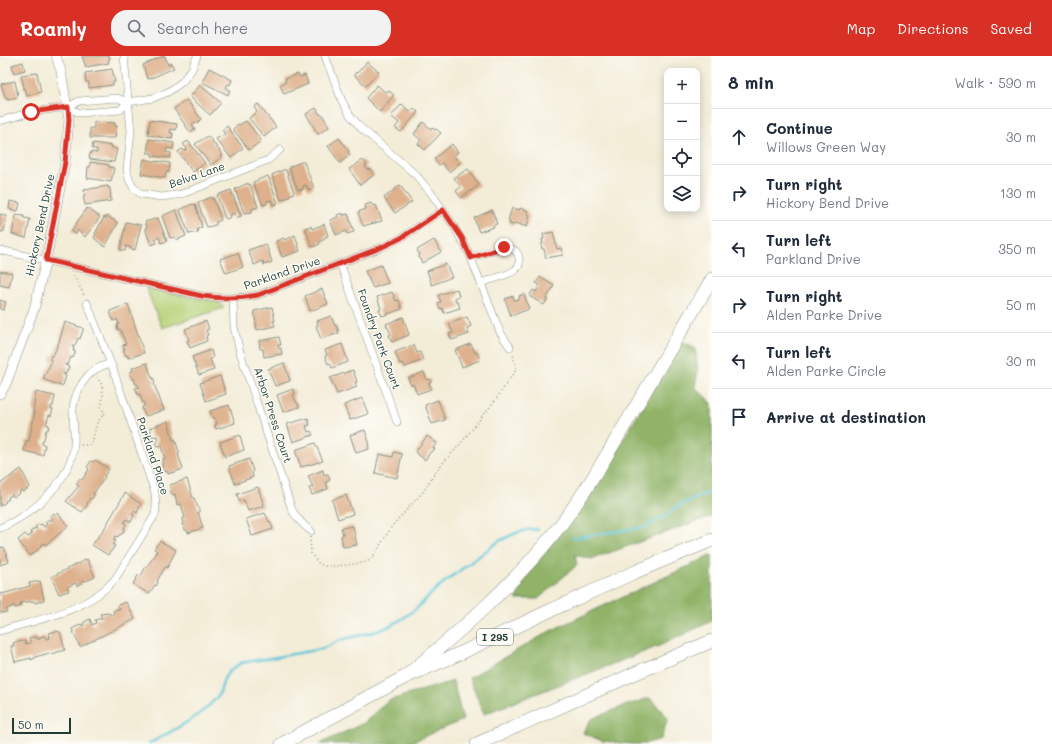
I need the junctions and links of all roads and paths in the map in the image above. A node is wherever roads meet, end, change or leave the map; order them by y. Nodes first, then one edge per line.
1 (56, 56) edge
2 (124, 56) edge
3 (197, 56) edge
4 (325, 56) edge
5 (128, 102) junction
6 (68, 107) junction
7 (0, 121) edge
8 (280, 150) dead end
9 (443, 210) junction
10 (0, 250) edge
11 (471, 258) junction
12 (46, 260) junction
13 (340, 264) junction
14 (74, 276) dead end
15 (712, 279) edge
16 (481, 283) junction
17 (233, 299) junction
18 (88, 303) joint
19 (510, 347) joint
20 (110, 363) junction
21 (96, 375) dead end
22 (0, 394) edge
23 (397, 422) dead end
24 (80, 444) dead end
25 (0, 528) edge
26 (311, 531) joint
27 (712, 540) edge
28 (0, 632) edge
29 (712, 641) edge
30 (405, 677) junction
31 (282, 744) edge
32 (477, 744) edge

1 - 6 street, Hickory Bend Drive
2 - 5 street, Belva Lane
3 - 5 street
4 - 9 street
5 - 6 street
5 - 6 street
5 - 8 street, Belva Lane
6 - 7 street
6 - 12 street, Hickory Bend Drive
9 - 11 street
9 - 13 street, Parkland Drive
10 - 12 street, Parkland Drive
11 - 16 street
11 - 16 street
12 - 17 street, Parkland Drive
12 - 22 street, Hickory Bend Drive
13 - 17 street, Parkland Drive
13 - 23 street, Foundry Park Court
14 - 18 path
15 - 30 highway
16 - 19 street
17 - 26 street, Arbor Press Court
18 - 20 street, Parkland Place
19 - 26 path
20 - 25 street
20 - 28 street, Parkland Place
21 - 24 path
27 - 30 highway, I 295
29 - 32 highway
30 - 31 highway, I 295

